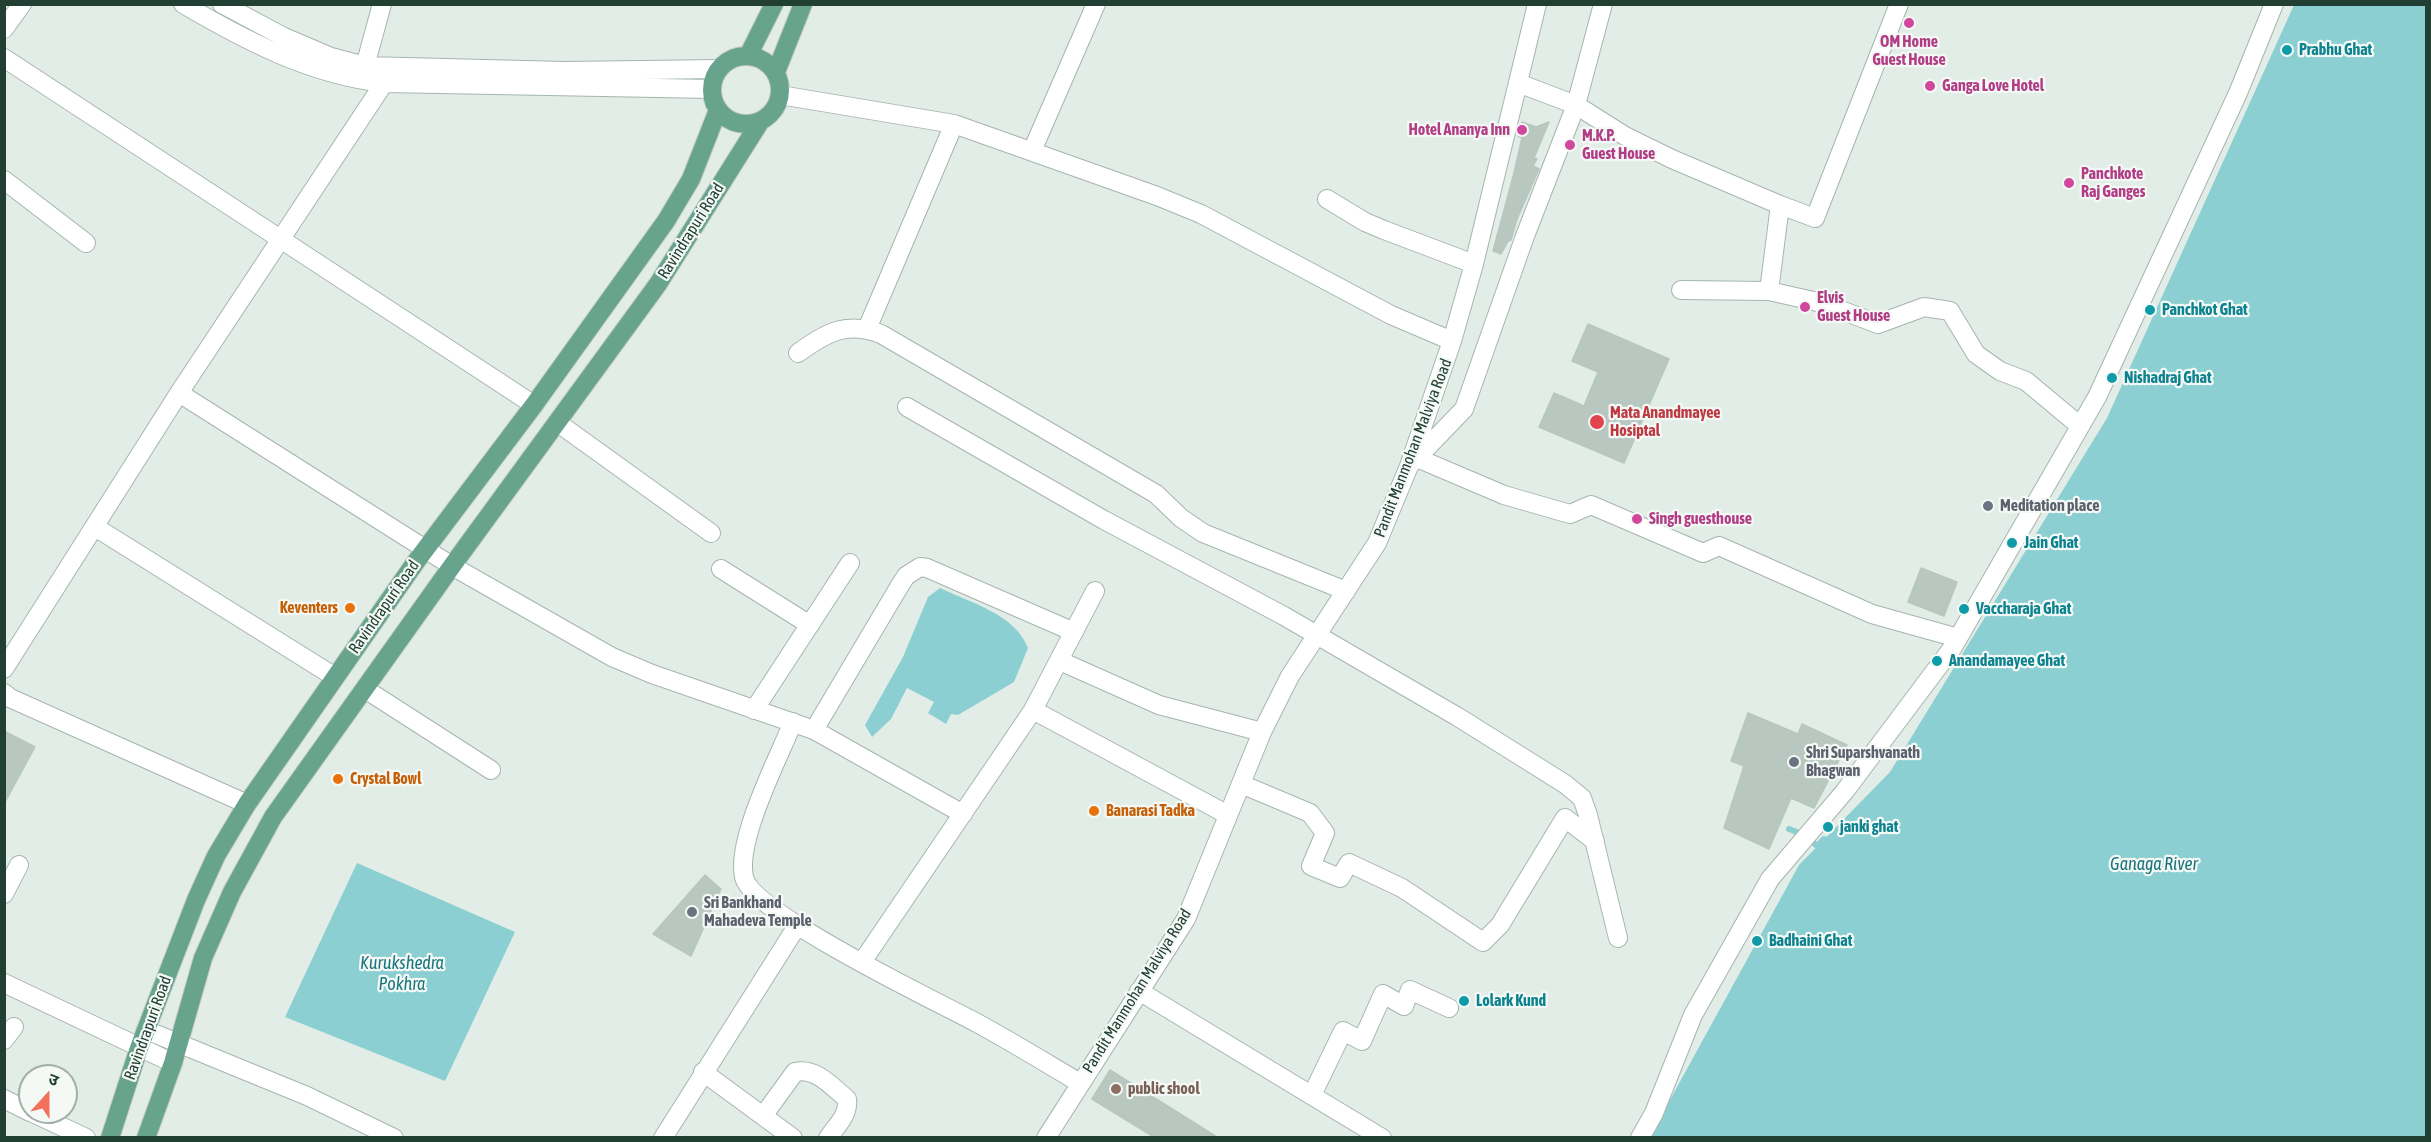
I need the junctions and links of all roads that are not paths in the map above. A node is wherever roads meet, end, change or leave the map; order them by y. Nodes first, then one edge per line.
1 (22, 4) edge
2 (183, 4) edge
3 (222, 4) edge
4 (382, 4) edge
5 (774, 4) edge
6 (803, 4) edge
7 (1096, 4) edge
8 (1537, 4) edge
9 (1603, 4) edge
10 (1899, 4) edge
11 (2274, 4) edge
12 (4, 29) edge
13 (748, 56) junction
14 (4, 58) edge
15 (365, 66) junction
16 (719, 69) junction
17 (776, 72) junction
18 (384, 83) junction
19 (1518, 83) junction
20 (712, 89) junction
21 (780, 95) junction
22 (1576, 105) junction
23 (718, 110) junction
24 (760, 122) junction
25 (954, 124) junction
26 (1032, 151) junction
27 (4, 180) edge
28 (1327, 199) dead end
29 (1780, 206) junction
30 (280, 238) junction
31 (87, 243) dead end
32 (1474, 264) junction
33 (1681, 290) dead end
34 (1769, 291) junction
35 (867, 328) junction
36 (1452, 341) junction
37 (798, 353) dead end
38 (179, 393) junction
39 (534, 405) junction
40 (906, 407) dead end
41 (558, 423) junction
42 (2080, 426) junction
43 (1413, 462) junction
44 (95, 527) junction
45 (711, 533) dead end
46 (426, 549) junction
47 (850, 563) dead end
48 (452, 566) junction
49 (721, 568) dead end
50 (1095, 591) dead end
51 (1346, 591) junction
52 (810, 625) junction
53 (1074, 632) junction
54 (1318, 635) junction
55 (1958, 638) junction
56 (1060, 661) junction
57 (4, 669) edge
58 (335, 676) junction
59 (365, 689) junction
60 (4, 693) edge
61 (754, 710) junction
62 (1033, 710) junction
63 (794, 722) junction
64 (814, 730) junction
65 (1262, 732) junction
66 (491, 770) dead end
67 (1241, 784) junction
68 (247, 804) junction
69 (963, 814) junction
70 (1228, 815) junction
71 (1594, 841) junction
72 (20, 865) dead end
73 (4, 894) edge
74 (797, 926) junction
75 (1618, 938) dead end
76 (862, 962) junction
77 (4, 983) edge
78 (1139, 991) junction
79 (1449, 1008) dead end
80 (146, 1030) junction
81 (179, 1043) junction
82 (139, 1048) junction
83 (173, 1063) junction
84 (703, 1072) junction
85 (1080, 1083) junction
86 (1312, 1095) junction
87 (4, 1100) edge
88 (18, 1106) edge
89 (763, 1116) junction
90 (57, 1124) edge
91 (86, 1137) edge
92 (110, 1137) edge
93 (146, 1137) edge
94 (394, 1137) edge
95 (663, 1137) edge
96 (793, 1137) edge
97 (828, 1137) edge
98 (1046, 1137) edge
99 (1382, 1137) edge
100 (1640, 1137) edge

1 - 12 street
2 - 18 street
3 - 15 street
4 - 15 street
5 - 13 main road
6 - 17 main road
7 - 26 street
8 - 19 street, Pandit Manmohan Malviya Road
9 - 22 street
10 - 29 street
11 - 42 street
13 - 16 main road
13 - 17 main road
14 - 30 street
15 - 16 street
16 - 20 main road
17 - 21 main road
18 - 20 street
18 - 30 street
19 - 22 street
19 - 32 street, Pandit Manmohan Malviya Road
20 - 23 main road
21 - 24 main road
21 - 25 street
22 - 29 street
22 - 43 street
23 - 24 main road
23 - 39 main road, Ravindrapuri Road
24 - 41 main road, Ravindrapuri Road
25 - 26 street
25 - 35 street
26 - 36 street
27 - 31 street
28 - 32 street
29 - 34 street
30 - 38 street
30 - 39 street
32 - 36 street, Pandit Manmohan Malviya Road
33 - 34 street
34 - 42 street
35 - 37 street
35 - 51 street
36 - 43 street, Pandit Manmohan Malviya Road
38 - 44 street
38 - 46 street
39 - 46 main road, Ravindrapuri Road
40 - 54 street
41 - 45 street
41 - 48 main road, Ravindrapuri Road
42 - 55 street
43 - 51 street, Pandit Manmohan Malviya Road
43 - 55 street
44 - 57 street
44 - 58 street
46 - 48 street
46 - 58 main road, Ravindrapuri Road
47 - 52 street
48 - 59 main road, Ravindrapuri Road
48 - 61 street
49 - 52 street
50 - 53 street
51 - 54 street, Pandit Manmohan Malviya Road
52 - 61 street
53 - 56 street
53 - 64 street
54 - 65 street, Pandit Manmohan Malviya Road
54 - 71 street
55 - 100 street
56 - 62 street
56 - 65 street
58 - 68 main road, Ravindrapuri Road
59 - 66 street
59 - 81 main road, Ravindrapuri Road
60 - 68 street
61 - 63 street
62 - 69 street
62 - 70 street
63 - 64 street
63 - 74 street
64 - 69 street
65 - 67 street, Pandit Manmohan Malviya Road
67 - 70 street, Pandit Manmohan Malviya Road
67 - 71 street
68 - 80 main road, Ravindrapuri Road
69 - 76 street
70 - 78 street, Pandit Manmohan Malviya Road
71 - 75 street
72 - 73 street
74 - 76 street
74 - 84 street
76 - 85 street
77 - 82 street
78 - 85 street, Pandit Manmohan Malviya Road
78 - 86 street
79 - 86 street
80 - 81 street
80 - 82 main road, Ravindrapuri Road
81 - 83 main road, Ravindrapuri Road
81 - 94 street
82 - 83 street
82 - 92 main road, Ravindrapuri Road
83 - 93 main road, Ravindrapuri Road
84 - 89 street
84 - 95 street
85 - 98 street, Pandit Manmohan Malviya Road
86 - 99 street
87 - 88 street
89 - 96 street
89 - 97 street
90 - 91 street

